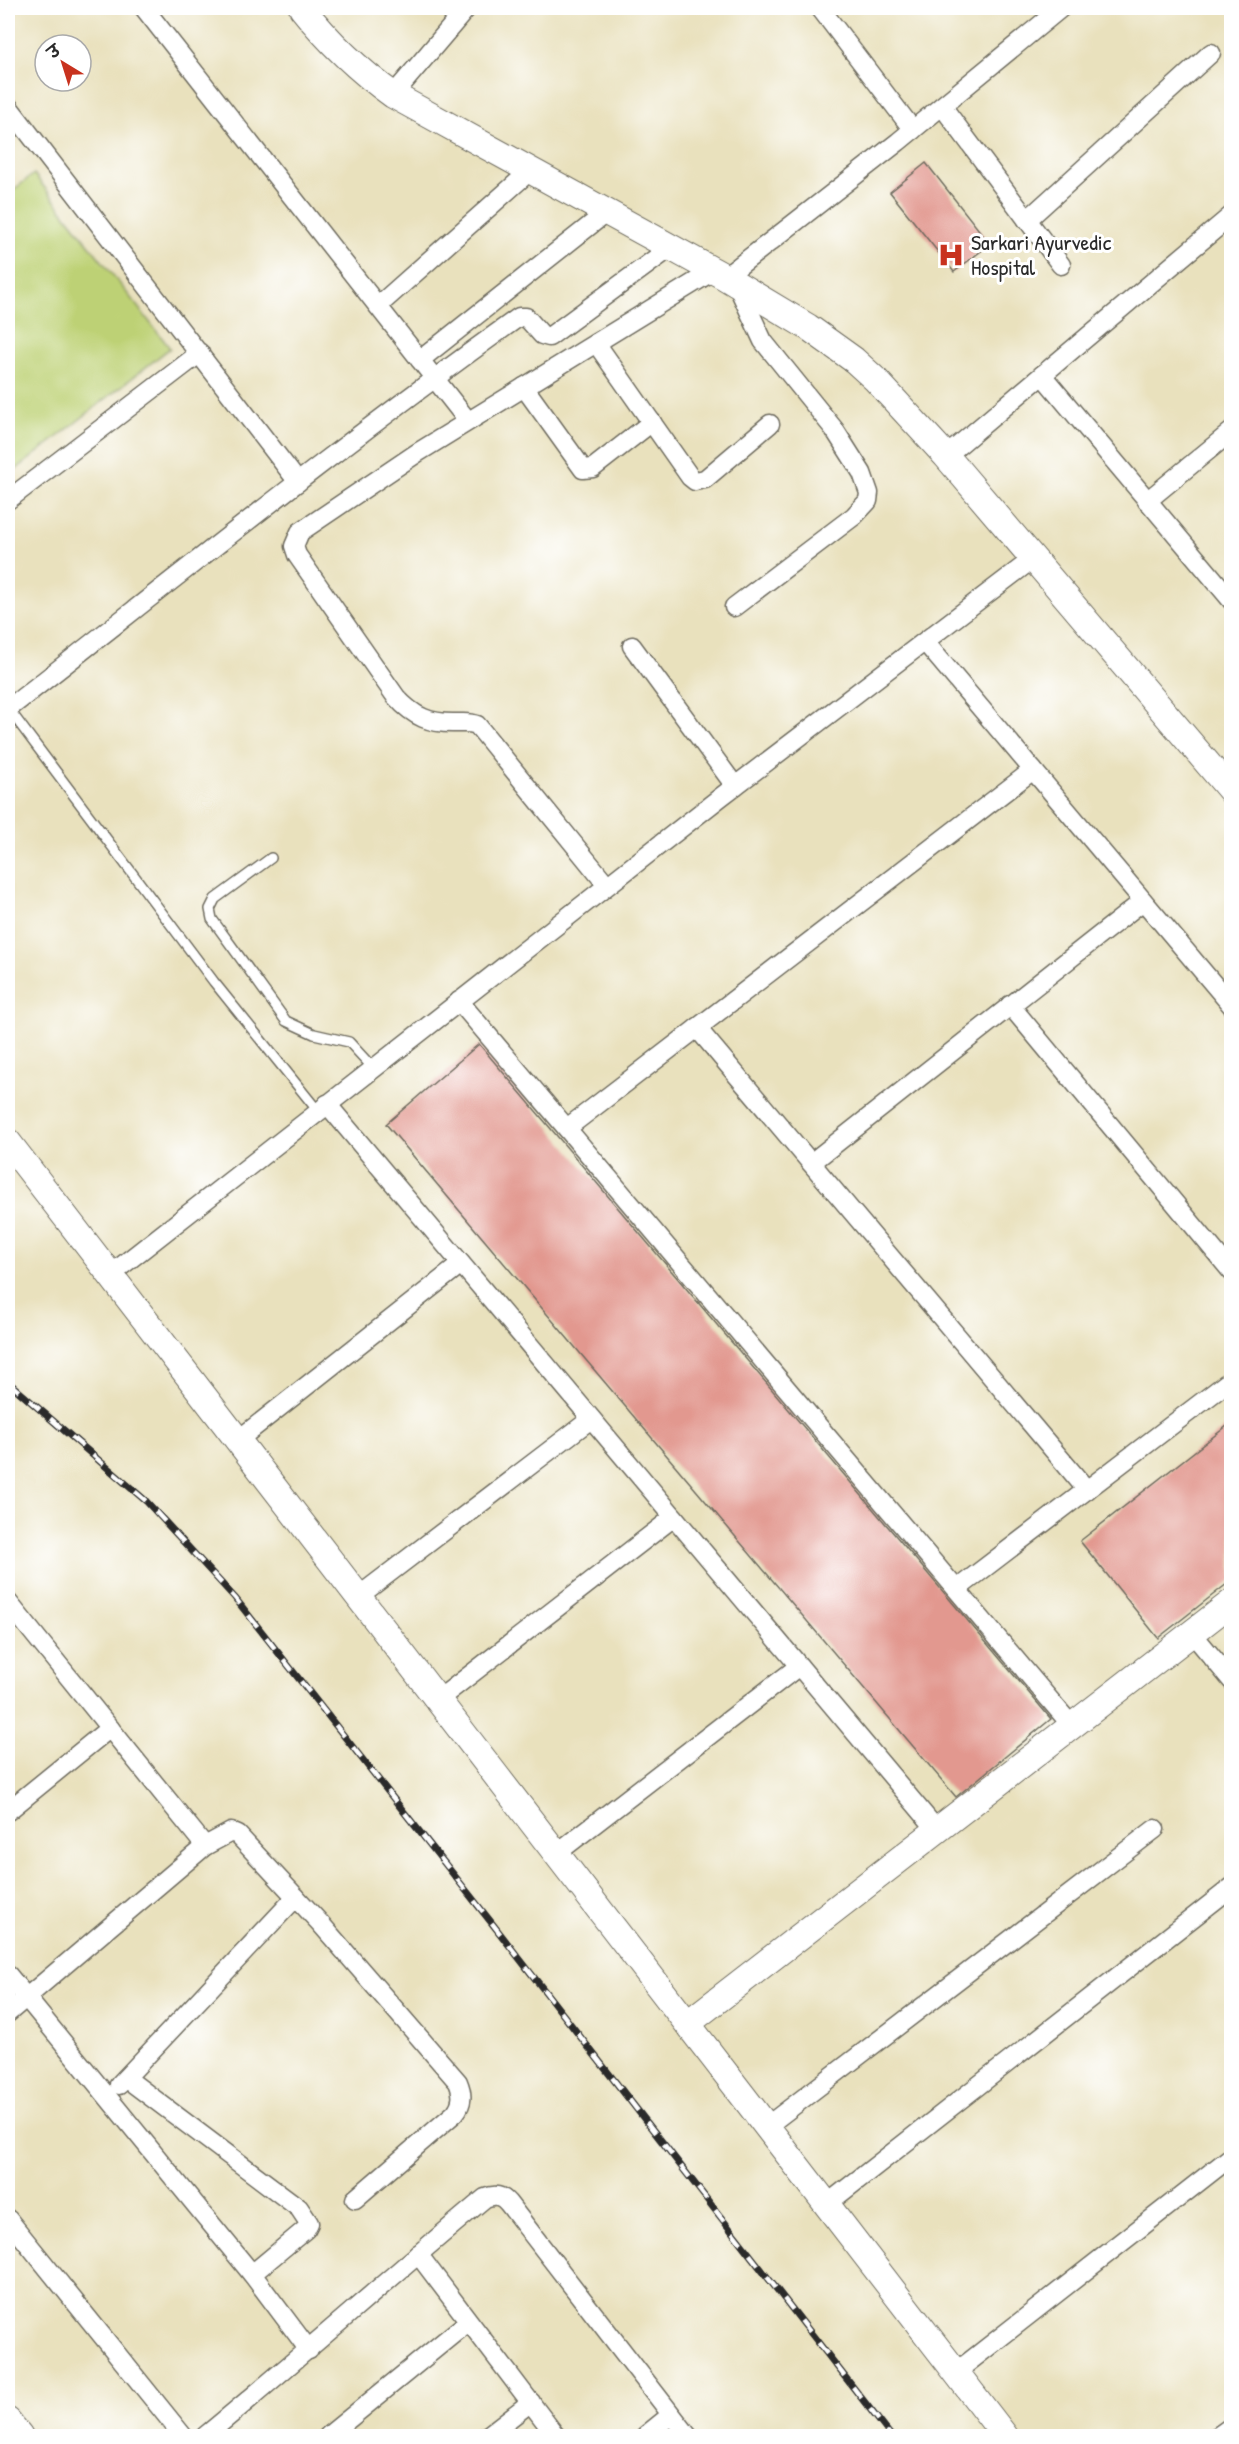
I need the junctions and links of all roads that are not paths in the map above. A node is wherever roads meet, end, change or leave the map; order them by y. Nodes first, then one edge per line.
1 (144, 8) edge
2 (302, 8) edge
3 (467, 8) edge
4 (820, 8) edge
5 (1061, 8) edge
6 (1211, 53) dead end
7 (393, 95) junction
8 (8, 106) edge
9 (942, 106) junction
10 (913, 130) junction
11 (531, 170) junction
12 (607, 212) junction
13 (1232, 215) edge
14 (1028, 220) junction
15 (670, 248) junction
16 (1061, 265) dead end
17 (725, 277) junction
18 (378, 306) junction
19 (596, 343) junction
20 (200, 353) junction
21 (420, 360) junction
22 (1042, 375) junction
23 (434, 377) junction
24 (524, 387) junction
25 (468, 421) junction
26 (652, 422) junction
27 (770, 423) dead end
28 (1232, 431) edge
29 (946, 456) junction
30 (298, 482) junction
31 (8, 500) edge
32 (1148, 501) junction
33 (1034, 558) junction
34 (1232, 601) edge
35 (734, 607) dead end
36 (925, 642) junction
37 (632, 646) dead end
38 (8, 709) edge
39 (1033, 770) junction
40 (735, 786) junction
41 (1232, 792) edge
42 (271, 858) dead end
43 (607, 885) junction
44 (1143, 901) junction
45 (459, 1001) junction
46 (1010, 1005) junction
47 (1232, 1006) edge
48 (697, 1028) junction
49 (373, 1068) junction
50 (323, 1108) junction
51 (567, 1128) junction
52 (8, 1142) edge
53 (811, 1163) junction
54 (461, 1264) junction
55 (1232, 1272) edge
56 (110, 1275) junction
57 (1232, 1379) edge
58 (591, 1419) junction
59 (238, 1440) junction
60 (1087, 1490) junction
61 (674, 1517) junction
62 (957, 1589) junction
63 (359, 1596) junction
64 (8, 1602) edge
65 (1232, 1602) edge
66 (1192, 1633) junction
67 (799, 1666) junction
68 (1232, 1681) edge
69 (439, 1699) junction
70 (1072, 1726) junction
71 (110, 1728) junction
72 (8, 1811) edge
73 (1155, 1828) dead end
74 (937, 1830) junction
75 (205, 1846) junction
76 (557, 1852) junction
77 (1232, 1887) edge
78 (296, 1897) junction
79 (8, 1975) edge
80 (26, 1997) junction
81 (8, 2013) edge
82 (688, 2023) junction
83 (126, 2078) junction
84 (108, 2097) junction
85 (767, 2126) junction
86 (1232, 2156) edge
87 (355, 2199) dead end
88 (827, 2204) junction
89 (8, 2219) edge
90 (418, 2254) junction
91 (252, 2274) junction
92 (468, 2322) junction
93 (309, 2350) junction
94 (956, 2372) junction
95 (531, 2402) junction
96 (671, 2415) junction
97 (8, 2421) edge
98 (1232, 2426) edge
99 (20, 2436) edge
100 (183, 2436) edge
101 (205, 2436) edge
102 (328, 2436) edge
103 (487, 2436) edge
104 (556, 2436) edge
105 (645, 2436) edge
106 (688, 2436) edge
107 (1005, 2436) edge
108 (1218, 2436) edge

1 - 18 street
2 - 7 street
3 - 7 street
4 - 10 street
5 - 9 street
6 - 14 street
7 - 11 street
8 - 20 street
9 - 10 street
9 - 14 street
10 - 17 street
11 - 12 street
11 - 18 street
12 - 15 street
12 - 21 street
13 - 22 street
14 - 16 street
15 - 17 street
15 - 23 street
17 - 19 street
17 - 29 street
17 - 35 street
18 - 21 street
19 - 24 street
19 - 26 street
20 - 30 street
20 - 31 street
21 - 23 street
22 - 29 street
22 - 32 street
23 - 25 street
23 - 30 street
24 - 25 street
24 - 26 street
25 - 43 street
26 - 27 street
28 - 32 street
29 - 33 street
30 - 38 street
32 - 34 street
33 - 36 street
33 - 41 street
36 - 39 street
36 - 40 street
37 - 40 street
38 - 50 lane
39 - 44 street
39 - 48 street
40 - 43 street
42 - 49 lane
43 - 45 street
44 - 46 street
44 - 47 street
45 - 49 street
45 - 51 street
46 - 53 street
46 - 55 street
48 - 51 street
48 - 53 street
49 - 50 street
50 - 54 street
50 - 56 street
51 - 62 street
52 - 56 street
53 - 60 street
54 - 58 street
54 - 59 street
56 - 59 street
57 - 60 street
58 - 61 street
58 - 63 street
59 - 63 street
60 - 62 street
61 - 67 street
61 - 69 street
62 - 70 street
63 - 69 street
64 - 71 street
65 - 66 street
66 - 68 street
66 - 70 street
67 - 74 street
67 - 76 street
69 - 76 street
70 - 74 street
71 - 72 street
71 - 75 street
73 - 85 street
74 - 82 street
75 - 78 street
75 - 80 street
76 - 82 street
77 - 88 street
78 - 83 street
78 - 87 street
79 - 80 street
80 - 81 street
80 - 84 street
82 - 85 street
83 - 84 street
83 - 91 street
84 - 91 street
85 - 88 street
86 - 94 street
88 - 94 street
89 - 100 street
90 - 92 street
90 - 93 street
90 - 96 street
91 - 93 street
92 - 95 street
92 - 102 street
93 - 101 street
94 - 107 street
95 - 103 street
95 - 104 street
96 - 105 street
96 - 106 street
97 - 99 street
98 - 108 street

